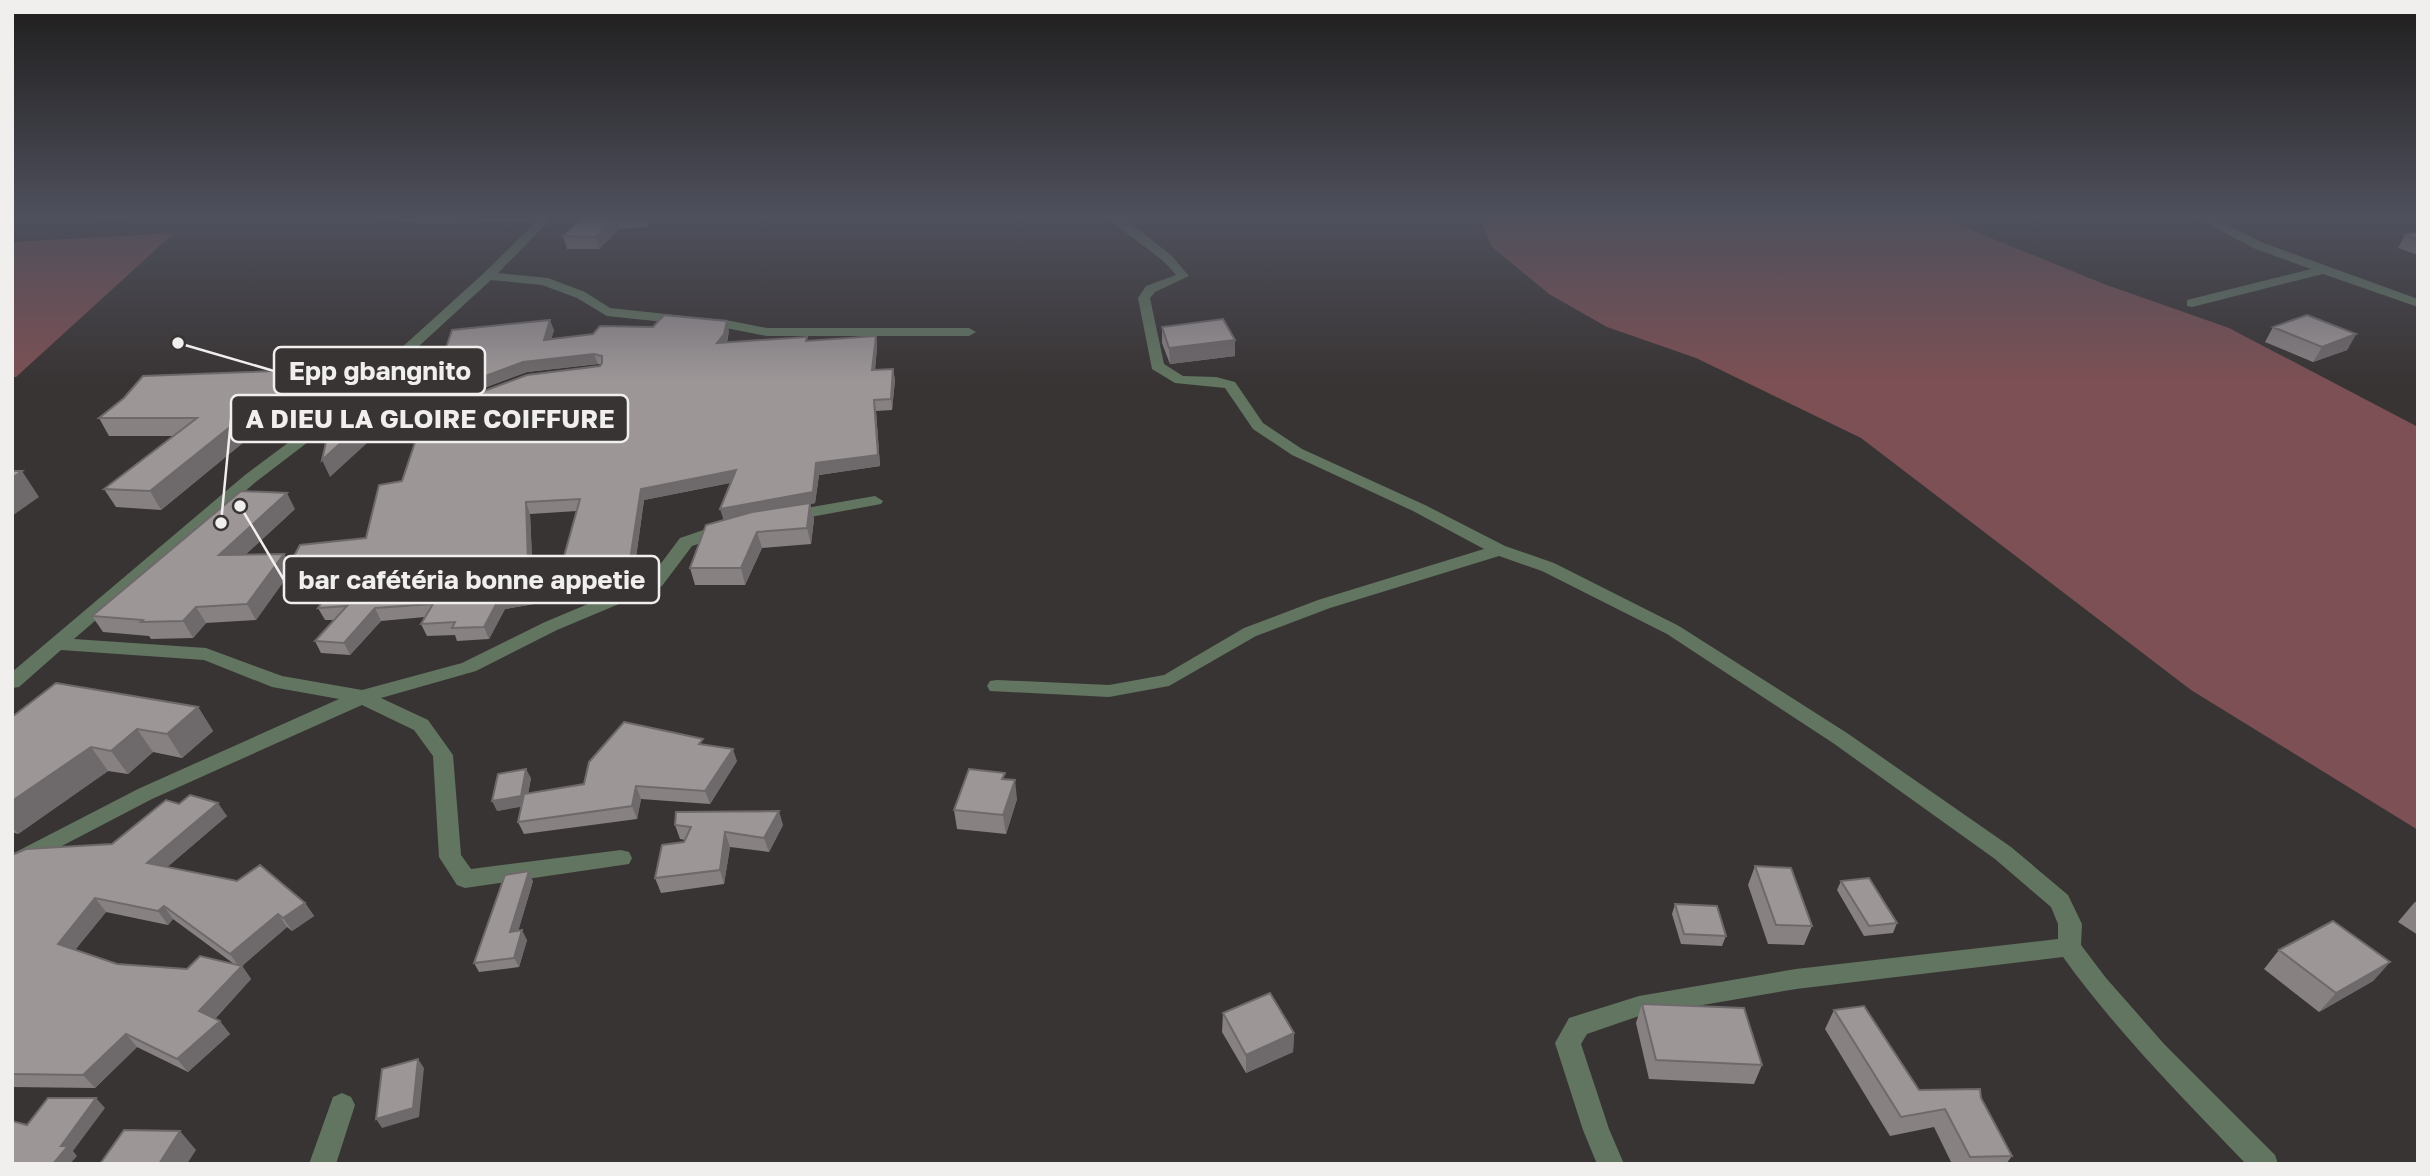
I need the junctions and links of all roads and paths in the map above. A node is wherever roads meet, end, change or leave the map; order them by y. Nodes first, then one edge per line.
1 (494, 270) edge
2 (1177, 270) edge
3 (2324, 270) joint
4 (488, 276) junction
5 (2192, 303) dead end
6 (2418, 303) edge
7 (968, 332) dead end
8 (458, 404) edge
9 (341, 410) junction
10 (874, 501) dead end
11 (769, 519) edge
12 (745, 524) edge
13 (1499, 550) junction
14 (57, 644) junction
15 (12, 682) edge
16 (997, 686) dead end
17 (362, 696) junction
18 (621, 858) dead end
19 (12, 864) edge
20 (2069, 947) junction
21 (342, 1105) dead end
22 (322, 1164) edge
23 (1611, 1164) edge
24 (2264, 1164) edge

1 - 4 street
2 - 13 street
3 - 5 street
3 - 6 street
4 - 7 street
4 - 9 street
8 - 9 street
9 - 14 street
10 - 11 street
12 - 17 street
13 - 16 street
13 - 20 street
14 - 15 street
14 - 17 street
17 - 18 street
17 - 19 street
20 - 23 street
20 - 24 street
21 - 22 street

